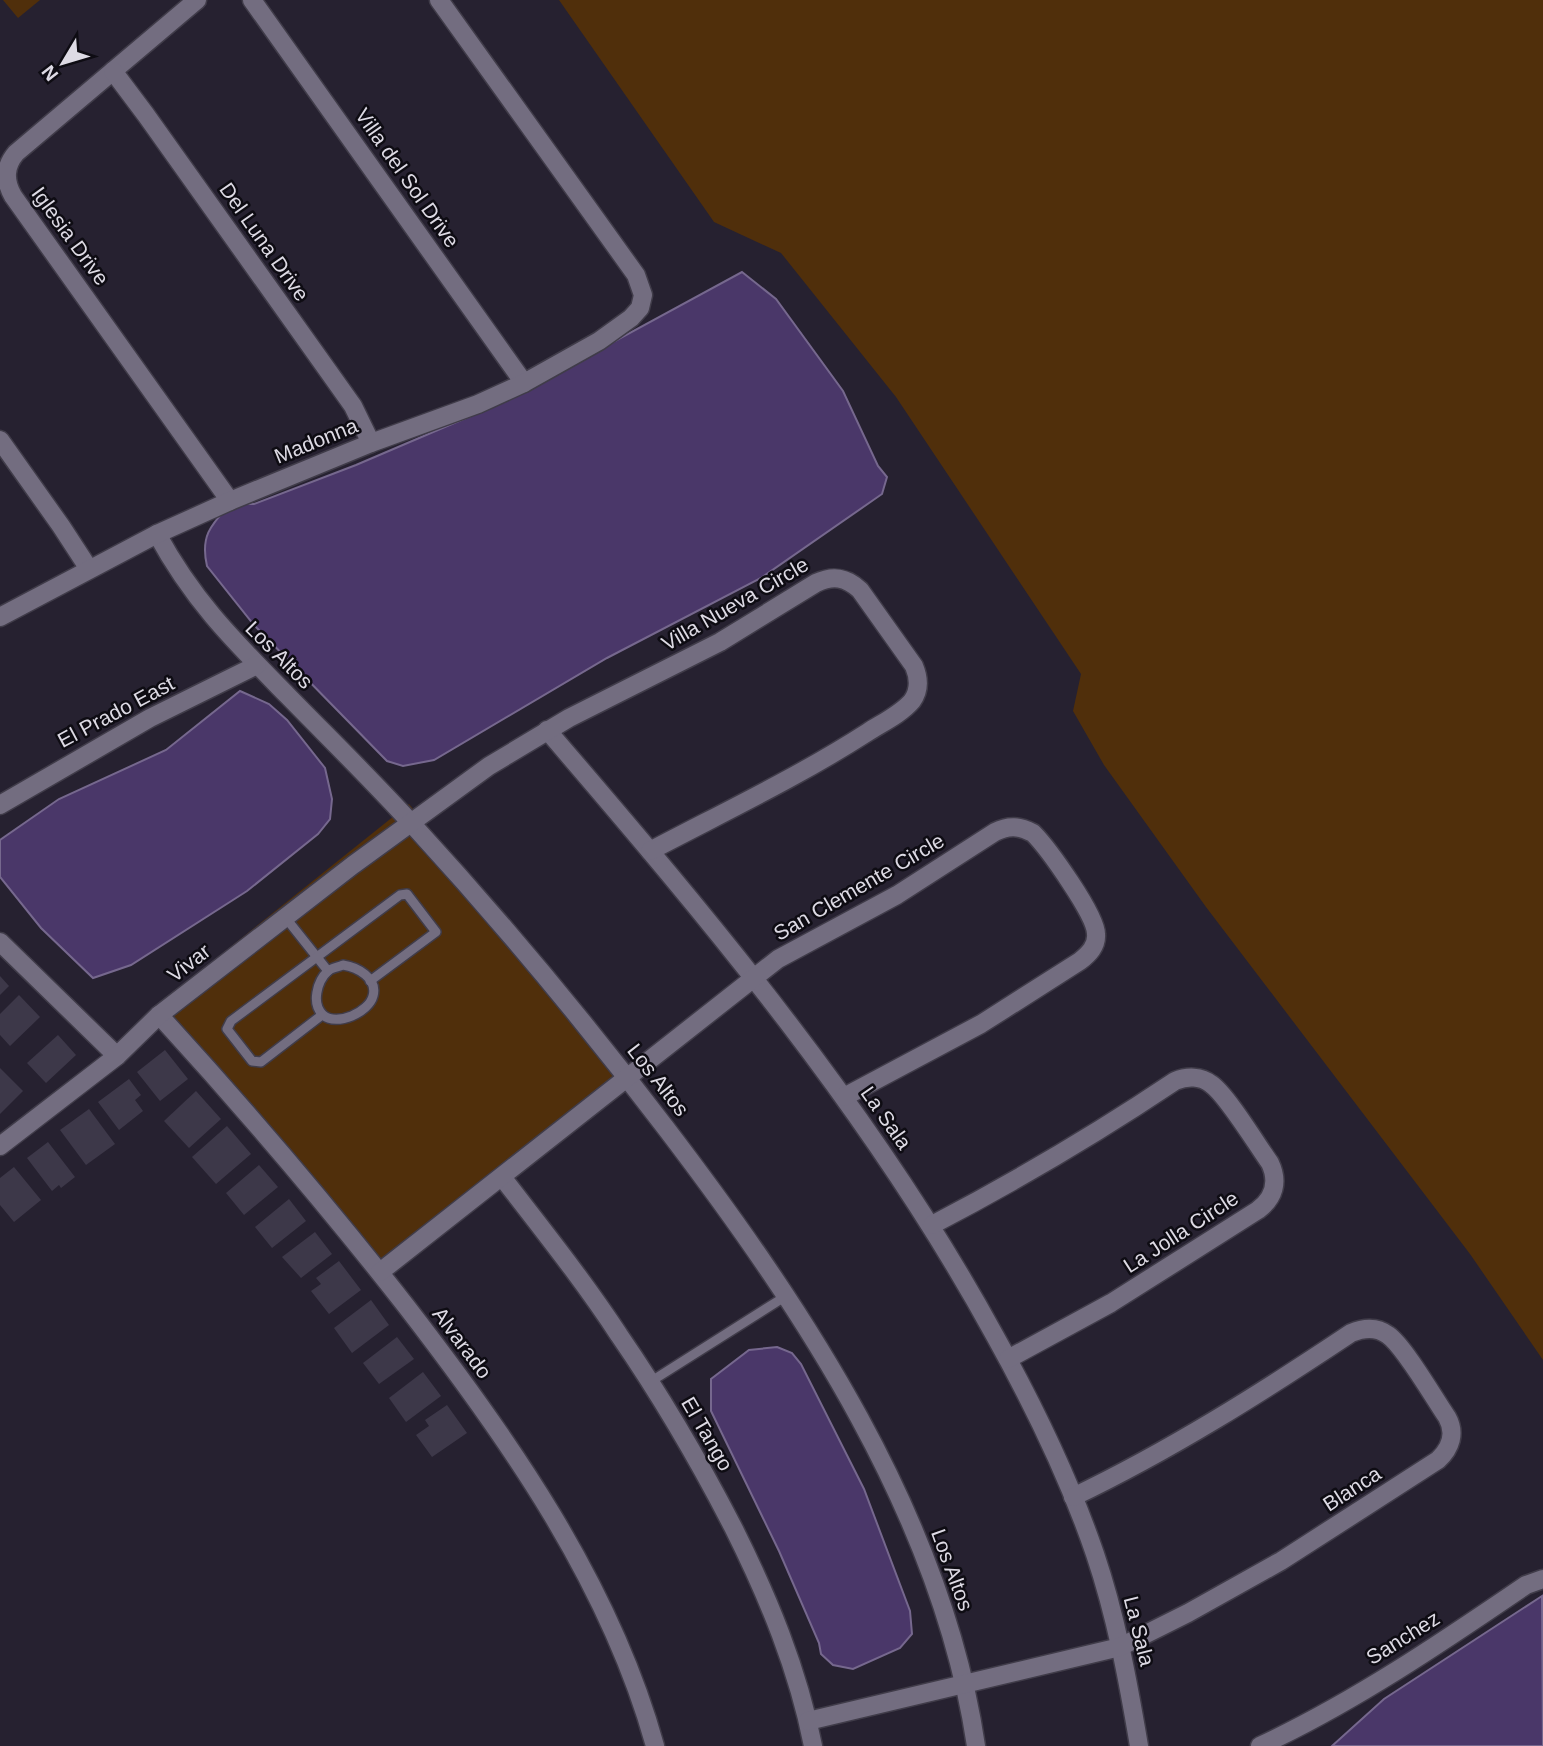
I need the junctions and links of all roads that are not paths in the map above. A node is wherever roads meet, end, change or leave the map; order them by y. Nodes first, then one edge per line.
1 (197, 0) edge
2 (252, 0) edge
3 (439, 0) edge
4 (113, 71) junction
5 (524, 383) junction
6 (0, 440) edge
7 (371, 443) junction
8 (230, 500) junction
9 (157, 534) junction
10 (89, 569) junction
11 (0, 617) edge
12 (257, 665) junction
13 (547, 730) junction
14 (0, 805) edge
15 (410, 822) junction
16 (650, 850) junction
17 (285, 917) junction
18 (0, 942) edge
19 (317, 957) junction
20 (328, 971) junction
21 (754, 979) junction
22 (370, 981) junction
23 (159, 1015) junction
24 (322, 1015) junction
25 (117, 1056) junction
26 (628, 1079) junction
27 (844, 1097) junction
28 (0, 1146) edge
29 (502, 1177) junction
30 (932, 1225) junction
31 (380, 1272) junction
32 (786, 1296) junction
33 (1008, 1359) junction
34 (650, 1382) junction
35 (1073, 1497) junction
36 (1543, 1579) edge
37 (1120, 1647) junction
38 (964, 1683) junction
39 (808, 1721) junction
40 (1287, 1740) edge
41 (655, 1746) edge
42 (813, 1746) edge
43 (976, 1746) edge
44 (1139, 1746) edge
45 (1260, 1746) edge

1 - 4 street, Iglesia Drive
2 - 5 street, Villa del Sol Drive
3 - 5 street, Madonna
4 - 7 street, Del Luna Drive
4 - 8 street, Iglesia Drive
5 - 7 street, Madonna
6 - 10 street
7 - 8 street, Madonna
8 - 9 street, Madonna
9 - 10 street, Madonna
9 - 12 street, Los Altos
10 - 11 street, Madonna
12 - 14 street, El Prado East
12 - 15 street, Los Altos
13 - 15 street
13 - 16 street, La Sala
13 - 16 street, Villa Nueva Circle
15 - 17 street, Vivar
15 - 26 street, Los Altos
16 - 21 street, La Sala
17 - 19 lane
17 - 23 street, Vivar
18 - 25 street
19 - 20 lane
19 - 22 lane
19 - 24 lane
20 - 22 lane
20 - 24 lane
21 - 26 street, San Clemente Circle
21 - 27 street, La Sala
21 - 27 street, San Clemente Circle
22 - 24 lane
23 - 25 street, Vivar
23 - 31 street, Alvarado
25 - 28 street, Vivar
26 - 29 street, San Clemente Circle
26 - 32 street, Los Altos
27 - 30 street, La Sala
29 - 31 street, San Clemente Circle
29 - 34 street, El Tango
30 - 33 street, La Sala
30 - 33 street, La Jolla Circle
31 - 41 street, Alvarado
32 - 34 lane
32 - 38 street, Los Altos
33 - 35 street, La Sala
34 - 39 street, El Tango
35 - 37 street, La Sala
35 - 37 street, Blanca
36 - 40 street, Sanchez
37 - 38 street, Blanca
37 - 44 street, La Sala
38 - 39 street, Blanca
38 - 43 street, Los Altos
39 - 42 street, El Tango
40 - 45 street, Sanchez

